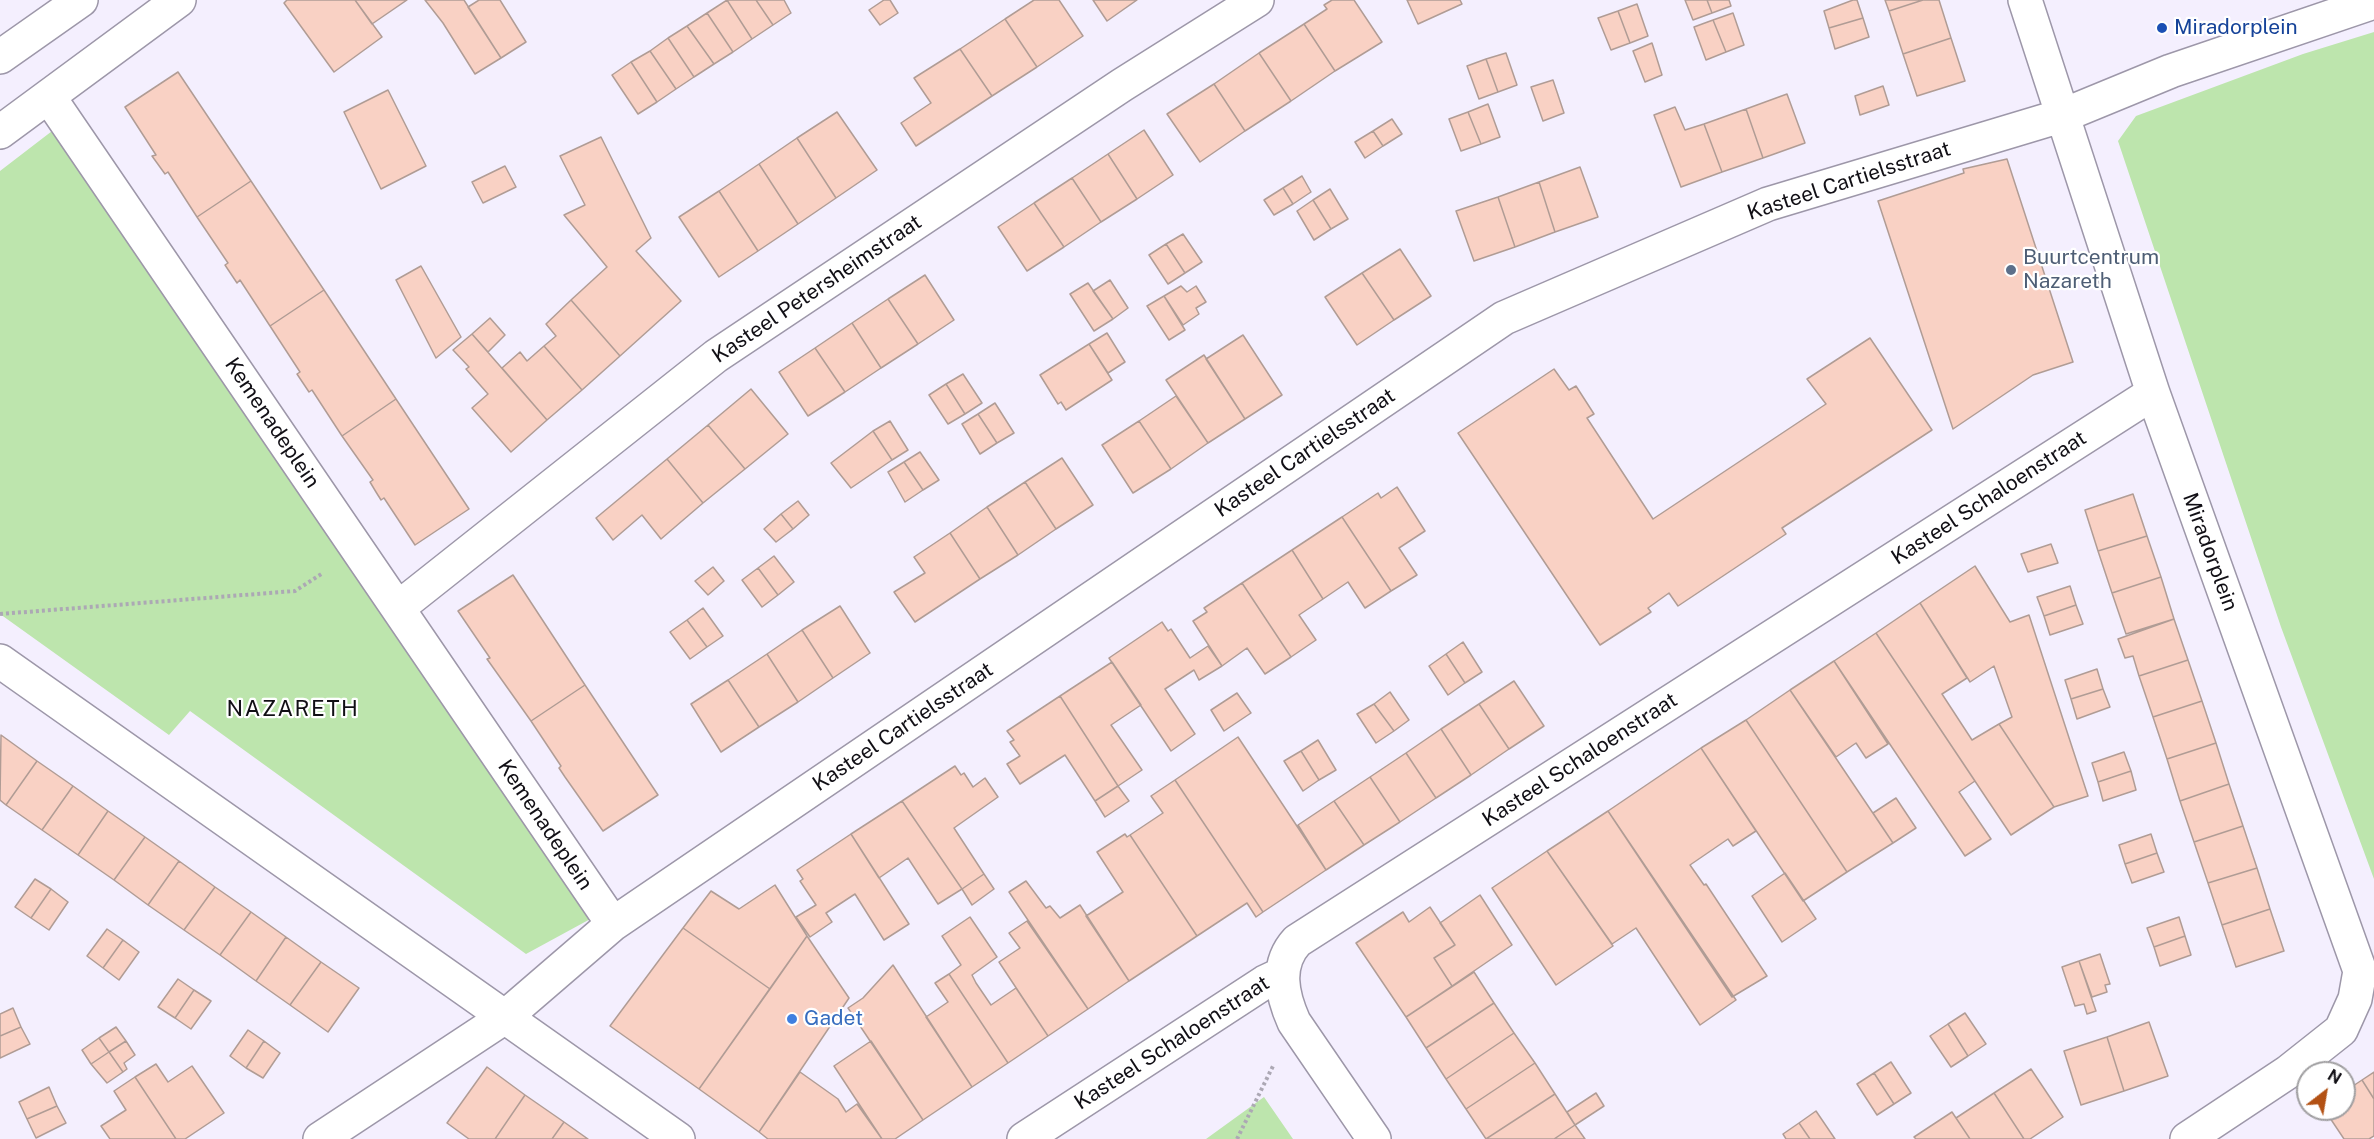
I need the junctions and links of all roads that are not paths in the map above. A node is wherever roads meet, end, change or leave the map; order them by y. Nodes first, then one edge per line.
1 (81, 0) edge
2 (179, 0) edge
3 (1257, 0) edge
4 (2025, 0) edge
5 (2374, 3) edge
6 (0, 57) edge
7 (49, 97) junction
8 (2064, 115) junction
9 (0, 132) edge
10 (2153, 393) junction
11 (398, 608) junction
12 (0, 661) edge
13 (613, 924) junction
14 (2367, 972) edge
15 (1282, 974) junction
16 (505, 1017) junction
17 (320, 1139) edge
18 (678, 1139) edge
19 (1024, 1139) edge
20 (1374, 1139) edge
21 (2187, 1139) edge

1 - 6 street
2 - 7 street
3 - 11 street, Kasteel Petersheimstraat
4 - 8 street, Miradorplein
5 - 8 street
7 - 9 street
7 - 11 street, Kemenadeplein
8 - 10 street, Miradorplein
8 - 13 street, Kasteel Cartielsstraat
10 - 14 street, Miradorplein
10 - 15 street, Kasteel Schaloenstraat
11 - 13 street, Kemenadeplein
12 - 16 street
13 - 16 street
14 - 21 street
15 - 19 street, Kasteel Schaloenstraat
15 - 20 street
16 - 17 street
16 - 18 street

